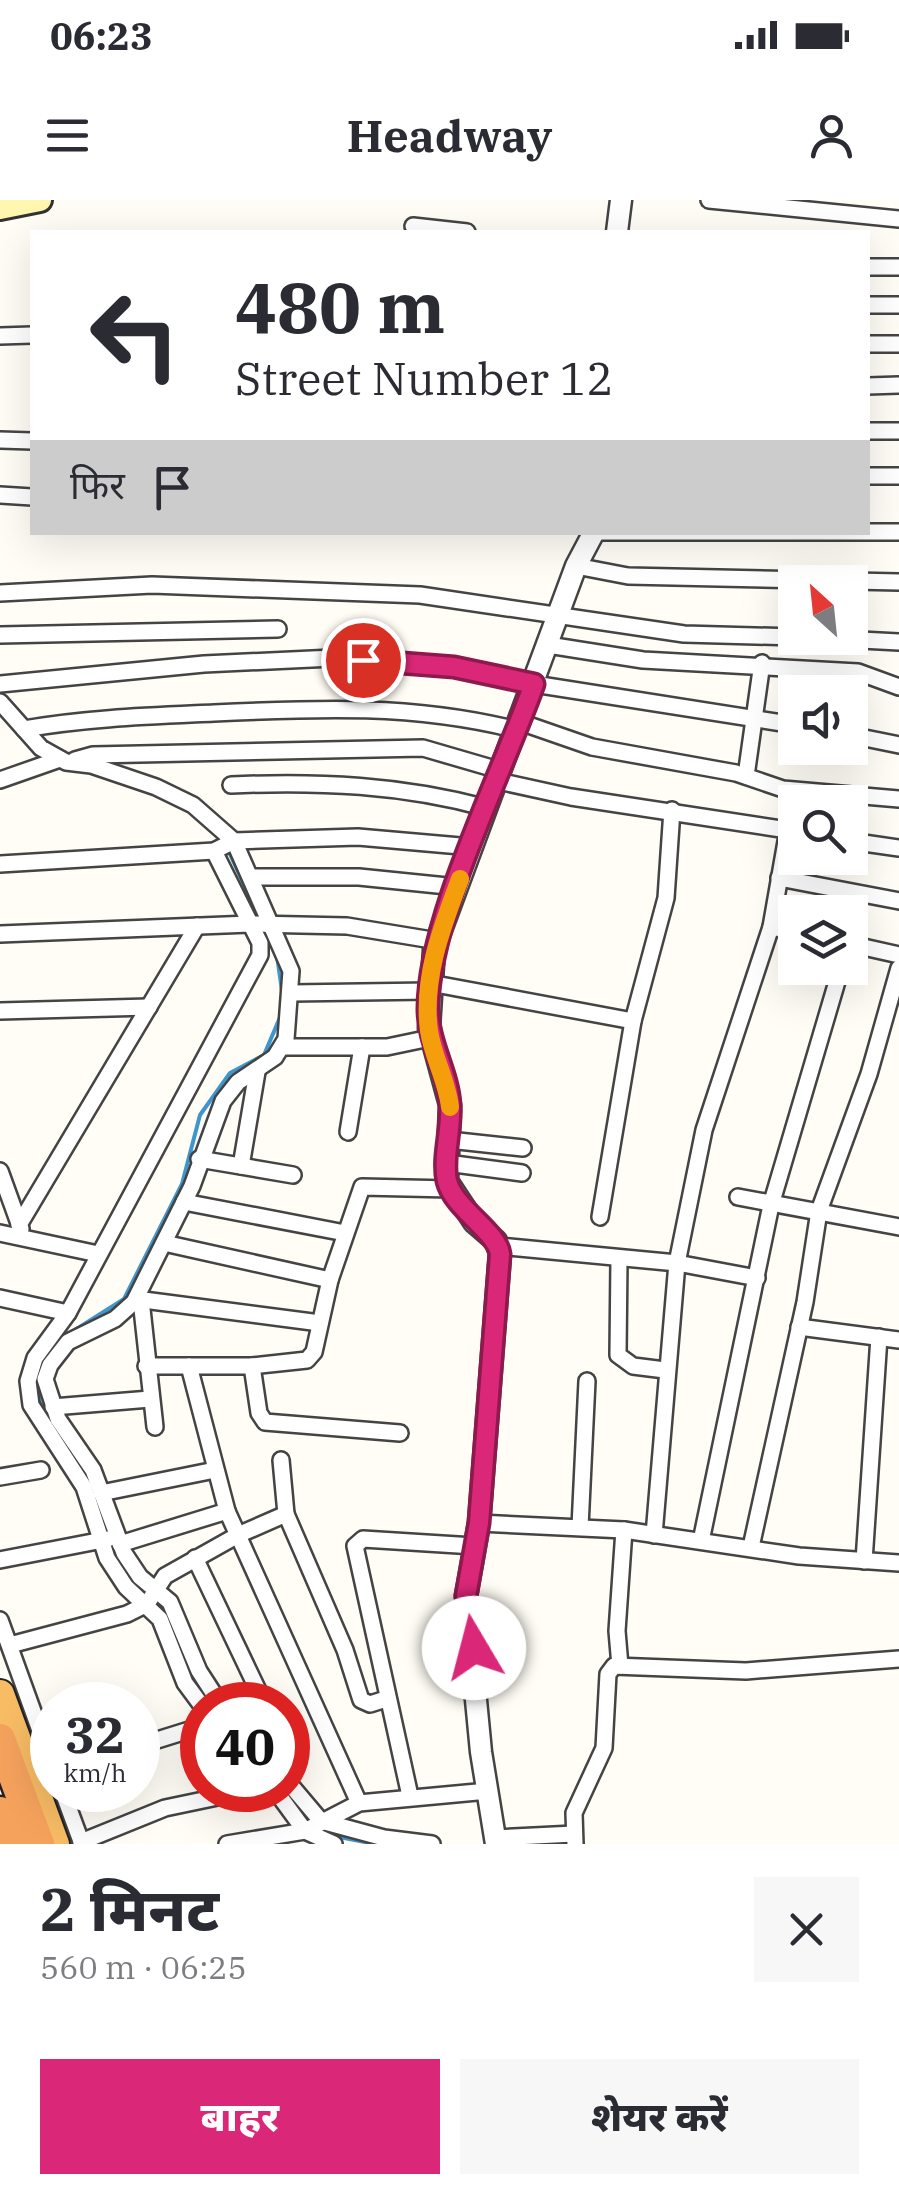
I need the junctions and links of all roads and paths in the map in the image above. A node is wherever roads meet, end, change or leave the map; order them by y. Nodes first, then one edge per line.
1 (40, 200) edge
2 (621, 200) edge
3 (710, 200) edge
4 (0, 208) edge
5 (899, 219) edge
6 (412, 226) dead end
7 (449, 230) edge
8 (617, 230) edge
9 (870, 267) edge
10 (899, 267) edge
11 (899, 304) edge
12 (870, 305) edge
13 (30, 335) edge
14 (0, 336) edge
15 (870, 344) edge
16 (899, 344) edge
17 (899, 385) edge
18 (870, 386) edge
19 (870, 431) edge
20 (899, 431) edge
21 (0, 440) edge
22 (30, 441) edge
23 (870, 476) edge
24 (899, 476) edge
25 (0, 495) edge
26 (30, 497) edge
27 (870, 532) edge
28 (899, 532) edge
29 (592, 535) edge
30 (576, 566) junction
31 (899, 582) edge
32 (0, 593) edge
33 (558, 618) junction
34 (278, 630) dead end
35 (0, 635) edge
36 (778, 637) edge
37 (868, 640) edge
38 (899, 642) edge
39 (548, 645) junction
40 (762, 663) junction
41 (0, 684) edge
42 (534, 684) junction
43 (899, 687) edge
44 (3, 711) edge
45 (756, 717) junction
46 (778, 721) edge
47 (519, 726) junction
48 (24, 729) junction
49 (868, 739) edge
50 (899, 745) edge
51 (58, 761) junction
52 (500, 776) junction
53 (746, 776) junction
54 (0, 780) edge
55 (231, 785) dead end
56 (899, 799) edge
57 (487, 808) junction
58 (672, 810) junction
59 (778, 828) edge
60 (868, 844) edge
61 (225, 847) junction
62 (472, 847) junction
63 (899, 848) edge
64 (0, 864) edge
65 (780, 875) edge
66 (251, 877) junction
67 (779, 878) junction
68 (457, 887) junction
69 (899, 901) edge
70 (263, 925) junction
71 (197, 926) junction
72 (770, 927) junction
73 (778, 929) edge
74 (0, 934) edge
75 (438, 941) junction
76 (868, 948) edge
77 (899, 955) edge
78 (899, 968) edge
79 (837, 985) edge
80 (430, 987) junction
81 (292, 993) junction
82 (149, 1006) junction
83 (0, 1011) edge
84 (633, 1021) junction
85 (430, 1038) junction
86 (282, 1047) junction
87 (362, 1047) junction
88 (257, 1072) junction
89 (348, 1132) dead end
90 (449, 1140) junction
91 (523, 1148) dead end
92 (199, 1160) junction
93 (447, 1164) junction
94 (240, 1166) junction
95 (0, 1171) edge
96 (522, 1173) dead end
97 (293, 1175) dead end
98 (450, 1189) junction
99 (738, 1197) dead end
100 (184, 1202) junction
101 (771, 1205) junction
102 (819, 1212) junction
103 (600, 1217) dead end
104 (899, 1227) edge
105 (22, 1232) junction
106 (345, 1232) junction
107 (0, 1233) edge
108 (164, 1243) junction
109 (499, 1246) junction
110 (98, 1254) junction
111 (620, 1259) junction
112 (677, 1263) junction
113 (756, 1278) junction
114 (330, 1280) junction
115 (0, 1298) edge
116 (138, 1300) junction
117 (68, 1313) junction
118 (320, 1324) junction
119 (800, 1326) junction
120 (879, 1338) junction
121 (899, 1340) edge
122 (146, 1366) junction
123 (189, 1366) junction
124 (252, 1366) junction
125 (665, 1370) junction
126 (587, 1380) dead end
127 (150, 1399) junction
128 (53, 1407) junction
129 (155, 1427) dead end
130 (400, 1432) dead end
131 (282, 1460) dead end
132 (41, 1470) dead end
133 (215, 1470) junction
134 (0, 1477) edge
135 (101, 1493) junction
136 (227, 1511) junction
137 (286, 1514) junction
138 (479, 1523) junction
139 (580, 1527) junction
140 (624, 1530) junction
141 (238, 1535) junction
142 (654, 1535) junction
143 (111, 1540) junction
144 (700, 1541) junction
145 (474, 1546) junction
146 (751, 1547) junction
147 (195, 1558) junction
148 (0, 1560) edge
149 (864, 1560) junction
150 (899, 1563) edge
151 (151, 1598) junction
152 (0, 1620) edge
153 (10, 1645) junction
154 (899, 1658) edge
155 (620, 1666) junction
156 (185, 1682) edge
157 (206, 1682) edge
158 (254, 1682) edge
159 (0, 1694) edge
160 (386, 1698) junction
161 (30, 1702) edge
162 (0, 1740) edge
163 (488, 1791) junction
164 (410, 1796) junction
165 (359, 1803) junction
166 (180, 1805) edge
167 (0, 1812) edge
168 (66, 1812) edge
169 (313, 1830) edge
170 (574, 1839) edge
171 (495, 1841) edge
172 (72, 1843) edge
173 (12, 1844) edge
174 (38, 1844) edge
175 (227, 1844) edge
176 (334, 1844) edge
177 (432, 1844) edge

1 - 4 main road
2 - 8 street
3 - 5 street
6 - 7 street
9 - 10 street
11 - 12 street
13 - 14 street
15 - 16 street
17 - 18 street
19 - 20 street
21 - 22 street
23 - 24 street
25 - 26 street
27 - 28 street
29 - 30 street
30 - 31 street
30 - 33 street
32 - 33 street
33 - 36 street
33 - 39 street
34 - 35 street
37 - 38 street
39 - 40 street
39 - 42 street
40 - 43 street
40 - 45 street
41 - 42 street
42 - 45 street
42 - 47 street
44 - 48 street
45 - 46 street
45 - 53 street
47 - 48 street
47 - 52 street
47 - 53 street
48 - 51 street
49 - 50 street
51 - 52 street
51 - 54 street
51 - 61 street
52 - 57 street
52 - 58 street
53 - 56 street
55 - 57 street
57 - 62 street
58 - 59 street
58 - 84 street
60 - 63 street
61 - 62 street
61 - 64 street
61 - 66 street
61 - 70 street
62 - 68 street
65 - 67 street
66 - 68 street
66 - 70 street
67 - 69 street
67 - 72 street
68 - 75 street
70 - 71 street
70 - 75 street
70 - 81 street
70 - 110 street
71 - 74 street
71 - 82 street
72 - 73 street
72 - 112 street
75 - 80 street
76 - 77 street
78 - 102 street
79 - 101 street
80 - 81 street
80 - 84 street
80 - 85 street
81 - 86 street
82 - 83 street
82 - 105 street
84 - 103 street
85 - 87 street
85 - 90 street
86 - 87 street
86 - 88 street
87 - 89 street
88 - 92 street
88 - 94 street
90 - 91 street
90 - 93 street
92 - 94 street
92 - 100 street
93 - 96 street
93 - 98 street
94 - 97 street
95 - 105 street
98 - 106 street
98 - 109 street
99 - 101 street
100 - 106 street
100 - 108 street
101 - 102 street
101 - 113 street
102 - 104 street
102 - 119 street
105 - 107 street
105 - 110 street
106 - 114 street
108 - 114 street
108 - 116 street
109 - 111 street
109 - 138 street
110 - 117 street
111 - 112 street
111 - 125 street
112 - 113 street
112 - 125 street
113 - 144 street
114 - 118 street
115 - 117 street
116 - 118 street
116 - 122 street
116 - 128 street
117 - 143 street
118 - 124 street
119 - 120 street
119 - 146 street
120 - 121 street
120 - 149 street
122 - 123 street
122 - 127 street
123 - 124 street
123 - 133 street
124 - 130 street
125 - 142 street
126 - 139 street
127 - 128 street
127 - 129 street
128 - 135 street
131 - 137 street
132 - 134 street
133 - 135 street
133 - 136 street
135 - 143 street
136 - 141 street
136 - 143 street
137 - 141 street
137 - 160 street
138 - 139 street
138 - 145 street
139 - 140 street
140 - 142 street
140 - 155 street
141 - 147 street
141 - 165 street
142 - 144 street
143 - 148 street
143 - 151 street
144 - 146 street
145 - 160 street
145 - 163 street
146 - 149 street
147 - 151 street
147 - 158 street
149 - 150 street
151 - 153 street
151 - 156 street
151 - 157 street
152 - 153 street
153 - 161 street
154 - 155 street
155 - 170 street
159 - 172 highway
160 - 164 street
162 - 174 highway
163 - 164 street
163 - 171 street
164 - 165 street
165 - 169 street
166 - 172 street
167 - 173 highway
168 - 172 street
169 - 175 street
169 - 176 street
169 - 177 street
170 - 171 street

